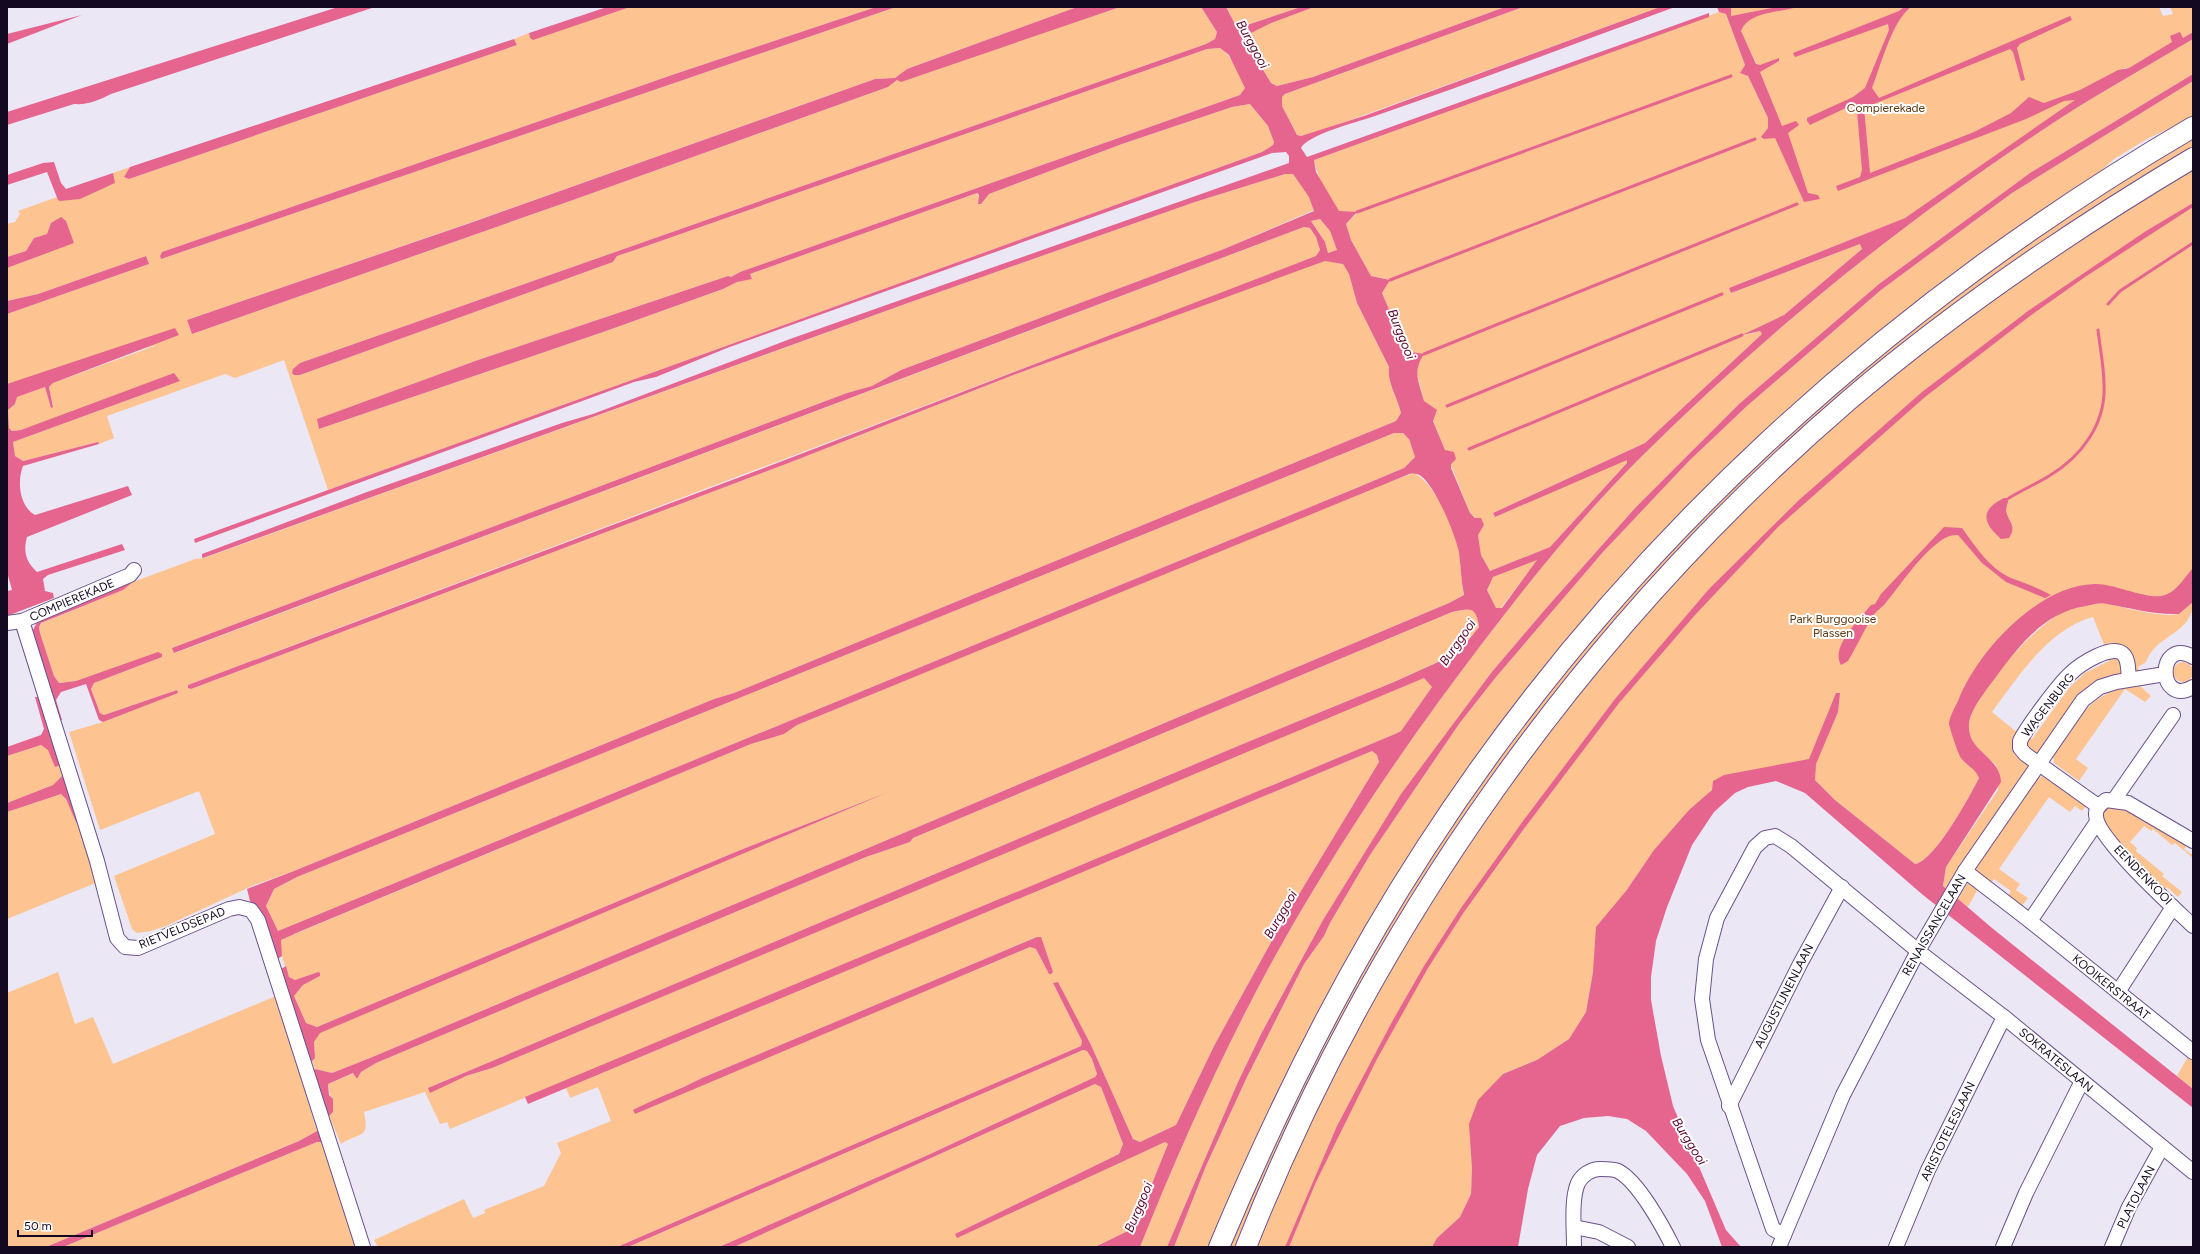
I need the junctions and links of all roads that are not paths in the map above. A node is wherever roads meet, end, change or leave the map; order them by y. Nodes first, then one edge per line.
1 (2193, 127) edge
2 (2193, 158) edge
3 (134, 570) dead end
4 (22, 621) junction
5 (7, 623) edge
6 (2192, 653) edge
7 (2164, 674) junction
8 (2129, 679) junction
9 (2193, 688) edge
10 (2173, 715) dead end
11 (2037, 764) junction
12 (2114, 800) junction
13 (2098, 806) junction
14 (2097, 822) junction
15 (2193, 841) edge
16 (1970, 875) junction
17 (1842, 887) junction
18 (2173, 907) junction
19 (2030, 921) junction
20 (2193, 926) edge
21 (1918, 951) junction
22 (2118, 992) junction
23 (2004, 1017) junction
24 (2193, 1052) edge
25 (2082, 1082) junction
26 (1729, 1106) junction
27 (2162, 1147) junction
28 (2193, 1172) edge
29 (1574, 1227) junction
30 (1782, 1241) edge
31 (363, 1247) edge
32 (1219, 1247) edge
33 (1246, 1247) edge
34 (1574, 1247) edge
35 (1628, 1247) edge
36 (1673, 1247) edge
37 (1896, 1247) edge
38 (2003, 1247) edge
39 (2112, 1247) edge

1 - 32 highway
2 - 33 highway
3 - 4 street, COMPIEREKADE
4 - 5 street, COMPIEREKADE
4 - 31 street, RIETVELDSEPAD
6 - 7 street
7 - 8 street, RENAISSANCELAAN
7 - 9 street
8 - 11 street, RENAISSANCELAAN
8 - 11 street, WAGENBURG
10 - 12 street
11 - 13 street
11 - 16 street, RENAISSANCELAAN
12 - 13 street
12 - 15 street
13 - 14 street
14 - 18 street, EENDENKOOI
14 - 19 street
16 - 19 street, KOOIKERSTRAAT
16 - 21 street, RENAISSANCELAAN
17 - 21 street
17 - 26 street, AUGUSTIJNENLAAN
17 - 26 street
18 - 20 street, EENDENKOOI
18 - 22 street
19 - 22 street, KOOIKERSTRAAT
21 - 23 street, SOKRATESLAAN
21 - 30 street, RENAISSANCELAAN
22 - 24 street, KOOIKERSTRAAT
23 - 25 street, SOKRATESLAAN
23 - 37 street, ARISTOTELESLAAN
25 - 27 street, SOKRATESLAAN
25 - 38 street
26 - 30 street
27 - 28 street, SOKRATESLAAN
27 - 39 street, PLATOLAAN
29 - 34 street
29 - 35 street
29 - 36 street

